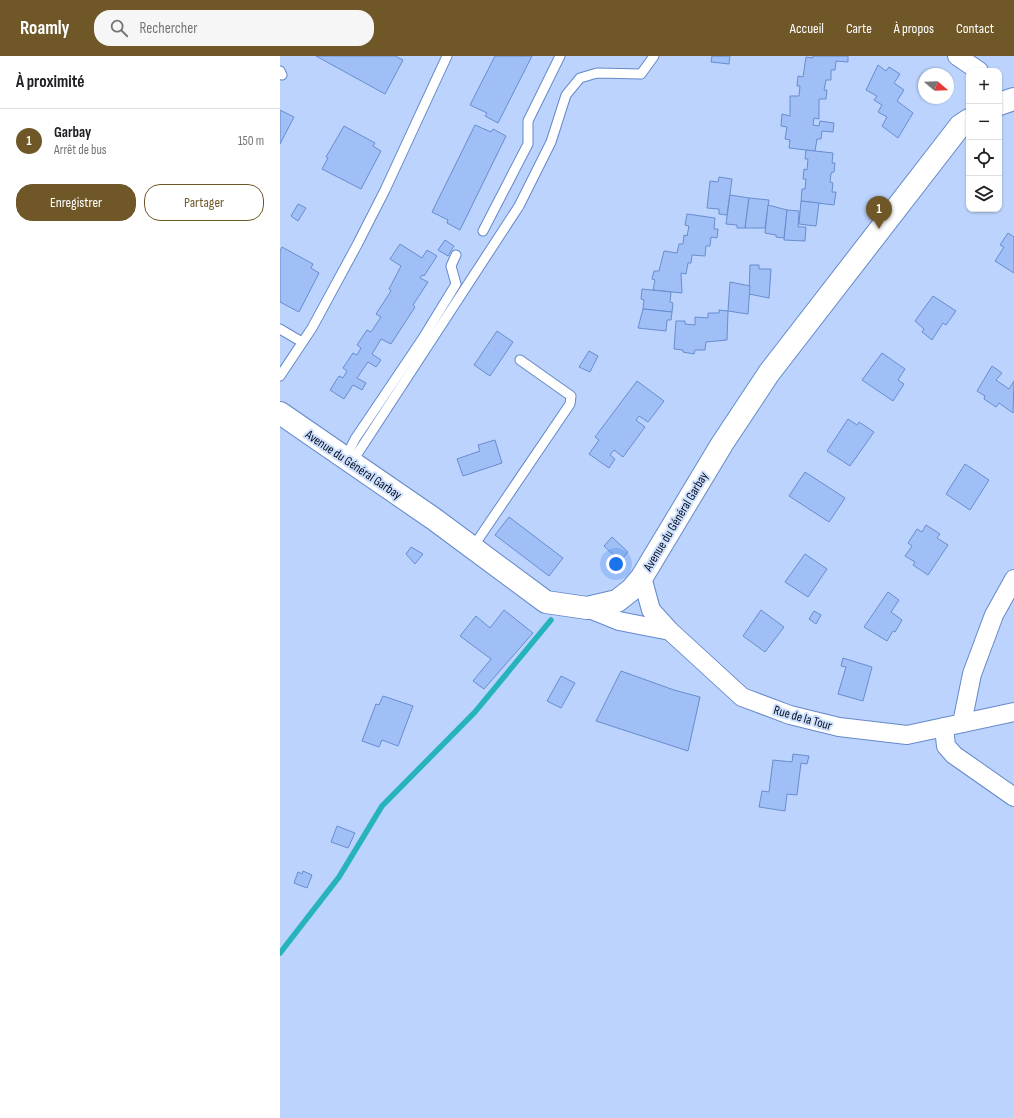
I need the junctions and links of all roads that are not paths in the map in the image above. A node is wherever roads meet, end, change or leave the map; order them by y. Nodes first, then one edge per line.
1 (447, 56) edge
2 (560, 56) edge
3 (654, 56) edge
4 (957, 56) edge
5 (975, 68) edge
6 (1014, 99) edge
7 (1002, 103) edge
8 (966, 122) edge
9 (483, 231) dead end
10 (456, 255) dead end
11 (280, 329) edge
12 (302, 342) junction
13 (520, 360) dead end
14 (280, 376) edge
15 (280, 413) edge
16 (349, 460) junction
17 (473, 547) junction
18 (642, 577) junction
19 (1014, 579) edge
20 (587, 608) junction
21 (670, 631) junction
22 (1014, 712) edge
23 (962, 723) junction
24 (944, 727) junction
25 (1014, 797) edge

1 - 12 lane
2 - 9 lane
3 - 16 lane
4 - 5 street
6 - 7 main road
8 - 18 main road, Avenue du Général Garbay
10 - 16 lane
11 - 12 lane
12 - 14 lane
13 - 17 lane
15 - 16 main road, Avenue du Général Garbay
16 - 17 main road, Avenue du Général Garbay
17 - 20 main road, Avenue du Général Garbay
18 - 20 main road, Avenue du Général Garbay
18 - 21 street, Rue de la Tour
19 - 23 street
20 - 21 street
21 - 24 street, Rue de la Tour
22 - 23 street, Rue de la Tour
23 - 24 street, Rue de la Tour
24 - 25 street

